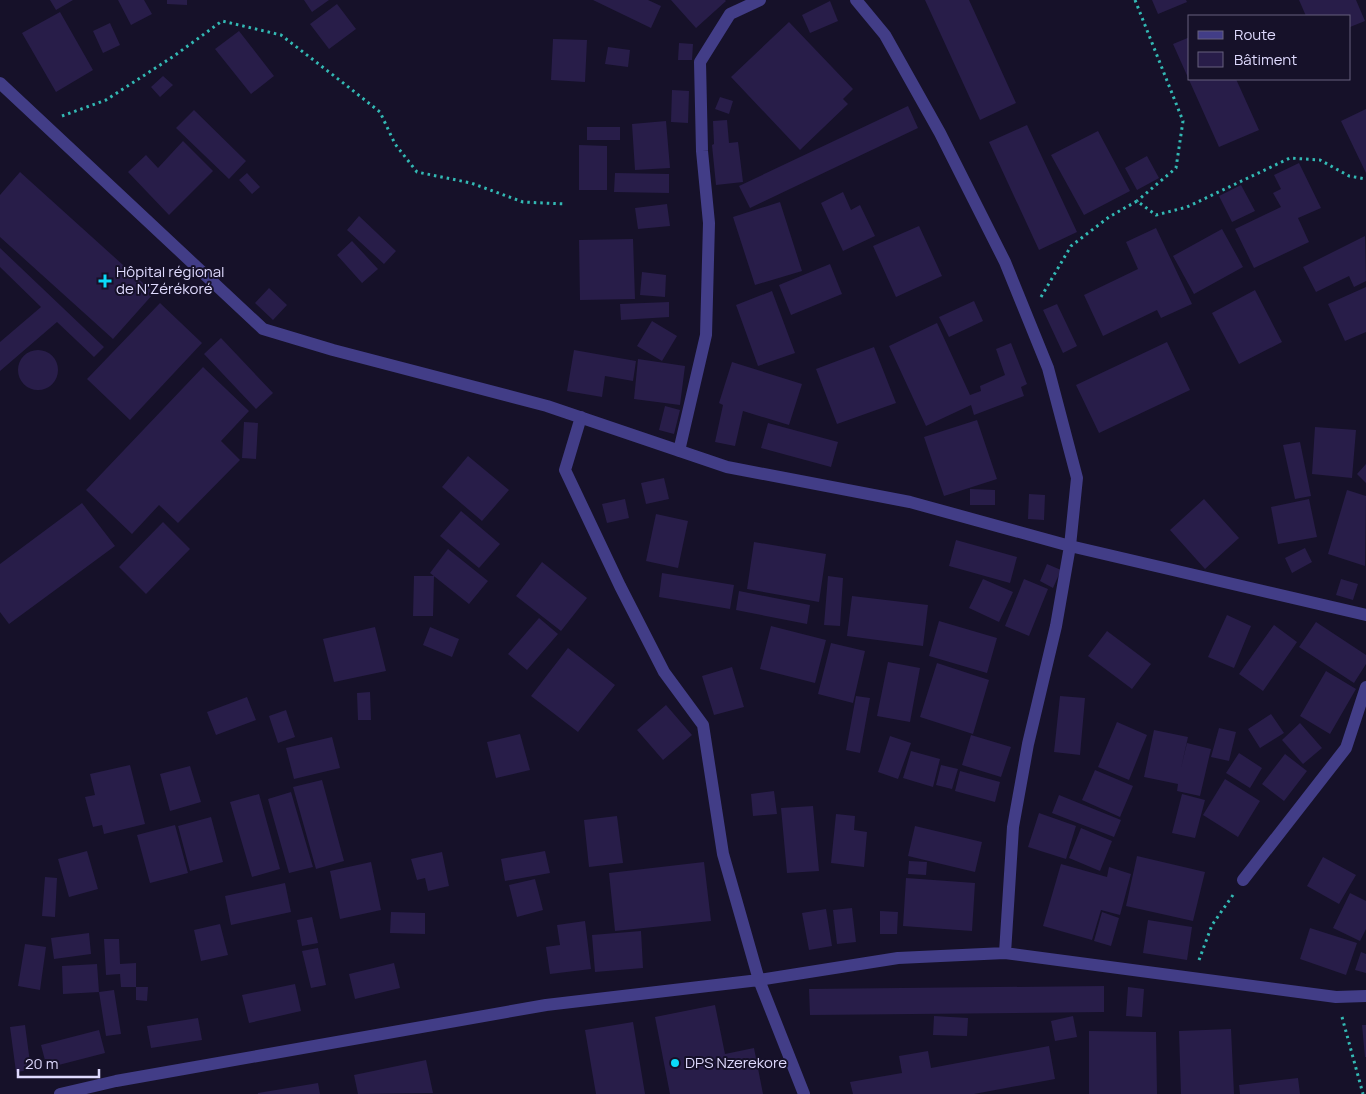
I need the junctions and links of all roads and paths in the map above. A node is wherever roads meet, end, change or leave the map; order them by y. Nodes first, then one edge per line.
1 (760, 0) edge
2 (856, 0) edge
3 (1136, 0) edge
4 (0, 83) edge
5 (43, 123) junction
6 (1366, 179) edge
7 (1137, 201) junction
8 (565, 204) dead end
9 (1028, 319) junction
10 (581, 417) junction
11 (679, 451) junction
12 (1070, 546) junction
13 (1366, 615) edge
14 (1366, 687) edge
15 (1243, 880) joint
16 (1004, 953) junction
17 (1193, 978) junction
18 (759, 980) junction
19 (1366, 996) edge
20 (1336, 997) junction
21 (60, 1094) edge
22 (804, 1094) edge
23 (1363, 1094) edge

1 - 11 street
2 - 9 street
3 - 7 path
4 - 5 street
5 - 8 path
5 - 10 street
6 - 7 path
7 - 9 path
9 - 12 street
10 - 11 street
10 - 18 street
11 - 12 street
12 - 13 street
12 - 16 street
14 - 15 street
15 - 17 path
16 - 17 street
16 - 18 street
17 - 20 street
18 - 21 street
18 - 22 street
19 - 20 street
20 - 23 path

